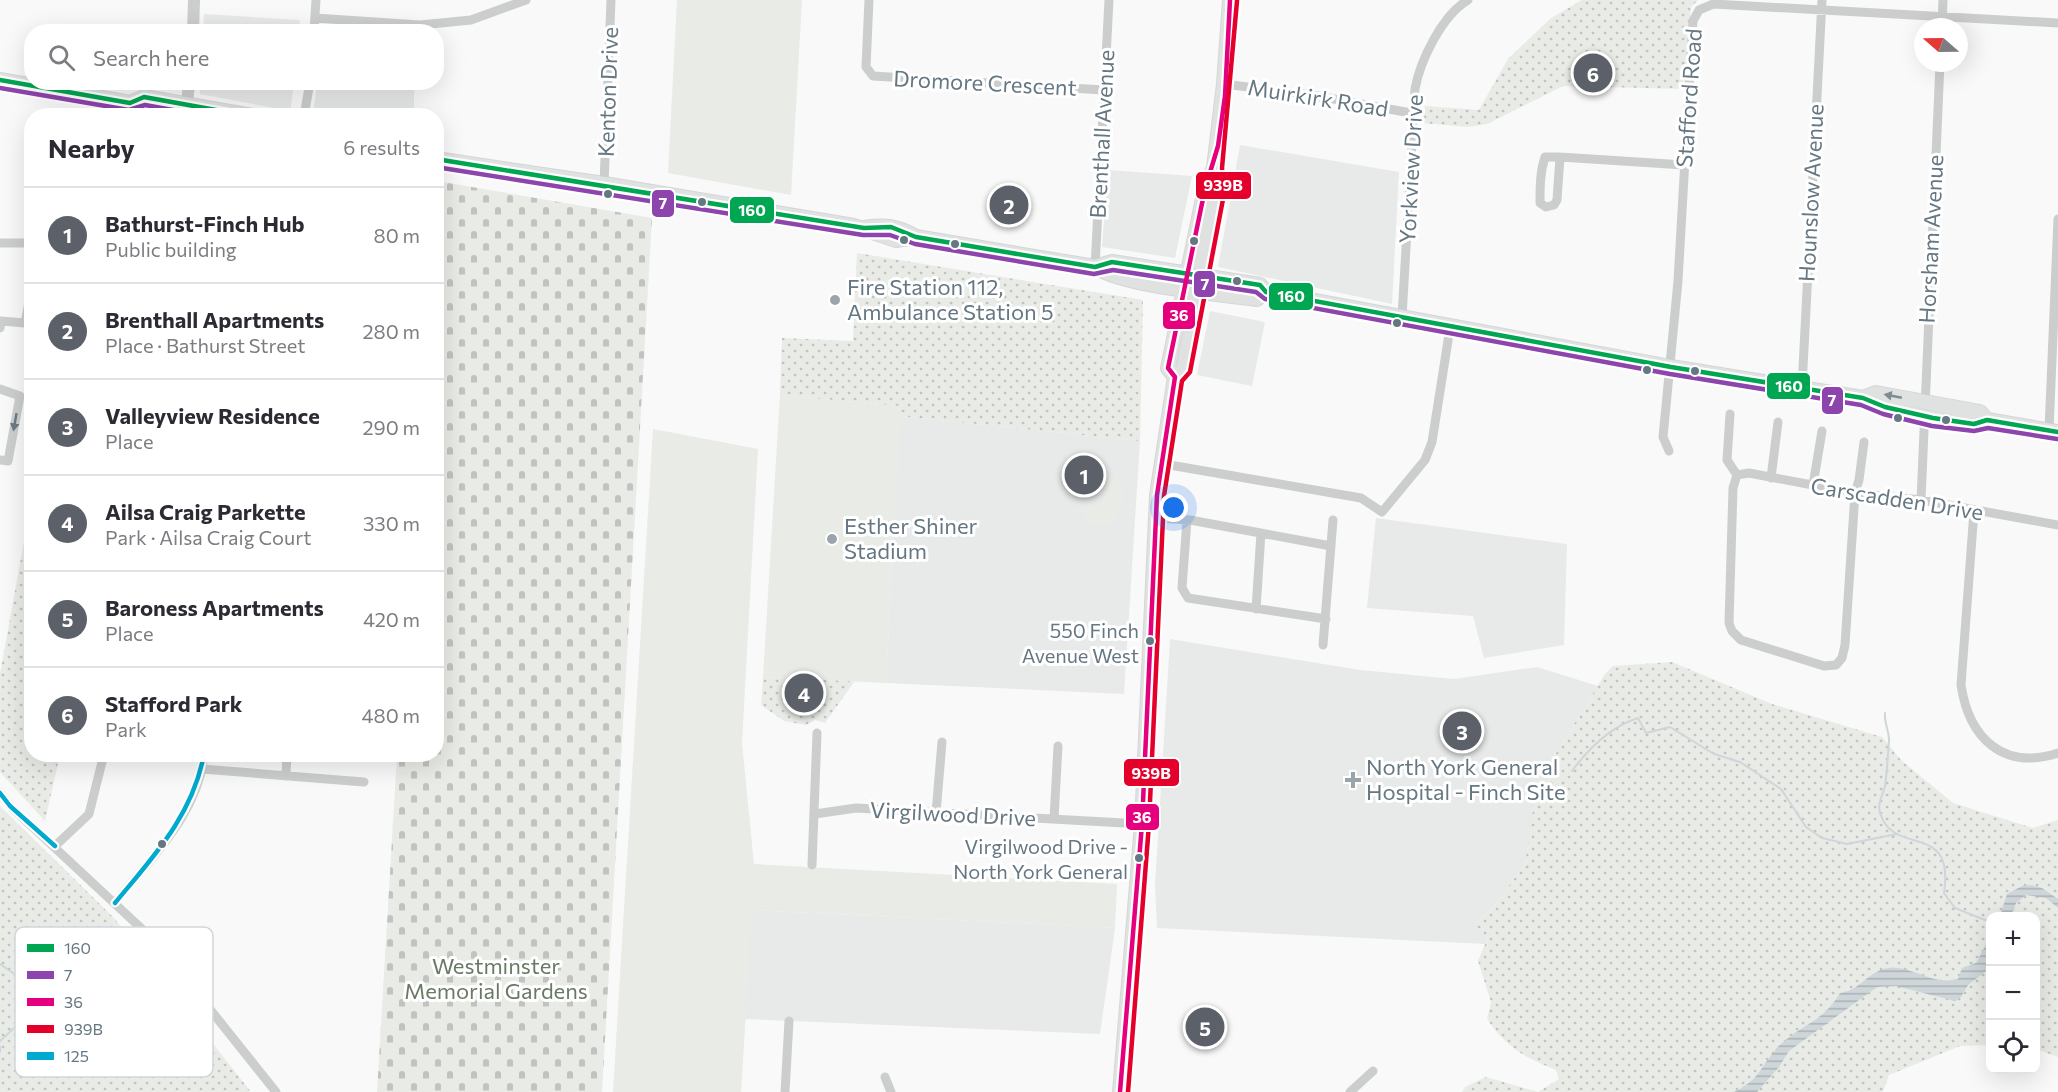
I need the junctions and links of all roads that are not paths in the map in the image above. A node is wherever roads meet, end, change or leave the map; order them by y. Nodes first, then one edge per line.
1 (194, 0) edge
2 (316, 0) edge
3 (526, 0) edge
4 (612, 0) edge
5 (869, 0) edge
6 (1109, 0) edge
7 (1230, 0) edge
8 (1822, 0) edge
9 (1943, 0) edge
10 (1463, 1) edge
11 (1821, 11) junction
12 (315, 18) junction
13 (1942, 18) edge
14 (1914, 19) edge
15 (1968, 22) edge
16 (2058, 23) edge
17 (193, 24) edge
18 (315, 24) edge
19 (405, 24) edge
20 (430, 24) edge
21 (1940, 72) edge
22 (0, 80) edge
23 (24, 84) edge
24 (1224, 84) junction
25 (57, 90) edge
26 (188, 90) edge
27 (309, 90) edge
28 (1104, 90) junction
29 (130, 103) junction
30 (133, 108) edge
31 (183, 108) edge
32 (187, 108) edge
33 (305, 108) edge
34 (1411, 113) junction
35 (1560, 157) junction
36 (444, 160) edge
37 (1684, 165) junction
38 (604, 184) junction
39 (2058, 219) edge
40 (0, 243) edge
41 (24, 243) edge
42 (1095, 267) junction
43 (1194, 274) junction
44 (1184, 288) junction
45 (1198, 290) junction
46 (2056, 291) edge
47 (1266, 292) junction
48 (1402, 318) junction
49 (24, 323) edge
50 (0, 328) edge
51 (1450, 328) junction
52 (1671, 367) junction
53 (1175, 377) junction
54 (1802, 387) junction
55 (0, 389) edge
56 (1923, 408) junction
57 (1730, 414) dead end
58 (1778, 422) dead end
59 (1822, 431) dead end
60 (2053, 431) edge
61 (1864, 442) dead end
62 (1669, 452) dead end
63 (0, 460) edge
64 (1164, 464) junction
65 (1737, 475) junction
66 (1771, 478) junction
67 (1813, 485) junction
68 (1855, 493) junction
69 (1921, 500) junction
70 (1974, 511) junction
71 (1155, 518) junction
72 (1187, 520) junction
73 (1333, 520) dead end
74 (2058, 525) edge
75 (1261, 533) junction
76 (1331, 546) junction
77 (1256, 609) junction
78 (1326, 619) junction
79 (1323, 645) dead end
80 (817, 733) dead end
81 (942, 742) dead end
82 (1058, 746) dead end
83 (2058, 753) edge
84 (102, 762) edge
85 (203, 762) edge
86 (287, 762) edge
87 (202, 770) junction
88 (286, 776) junction
89 (364, 782) dead end
90 (0, 793) edge
91 (936, 813) junction
92 (815, 814) junction
93 (1054, 819) junction
94 (1142, 824) junction
95 (55, 846) junction
96 (812, 865) dead end
97 (115, 903) junction
98 (140, 927) edge
99 (213, 1013) edge
100 (789, 1022) dead end
101 (1373, 1071) dead end
102 (885, 1077) dead end
103 (276, 1092) edge
104 (785, 1092) edge
105 (891, 1092) edge
106 (1120, 1092) edge
107 (1350, 1092) edge

1 - 17 street
2 - 12 street
3 - 20 street
4 - 38 street, Kenton Drive
5 - 28 street, Dromore Crescent
6 - 28 street, Brenthall Avenue
7 - 24 main road
8 - 11 street, Hounslow Avenue
9 - 13 street
10 - 34 street, Yorkview Drive
11 - 14 street, Stafford Road
11 - 37 street, Stafford Road
11 - 54 street, Hounslow Avenue
12 - 18 street
12 - 19 street
15 - 16 street, Stafford Road
21 - 56 street, Horsham Avenue
22 - 23 main road
24 - 34 street, Muirkirk Road
24 - 43 main road
25 - 29 main road
26 - 32 street
27 - 33 street
28 - 42 street, Brenthall Avenue
29 - 30 main road
29 - 31 main road
34 - 48 street, Yorkview Drive
35 - 35 street
35 - 37 street
36 - 38 main road
37 - 52 street, Stafford Road
38 - 42 main road
39 - 46 street
40 - 41 street
42 - 43 main road
42 - 44 main road
43 - 44 main road
43 - 45 main road
43 - 47 main road
44 - 45 main road
44 - 53 main road
45 - 47 main road
45 - 53 main road
46 - 60 street
47 - 48 main road
48 - 51 main road
49 - 50 street
51 - 52 main road
51 - 64 street
52 - 54 main road
52 - 62 street, Stafford Road
53 - 64 main road
54 - 56 main road
55 -> 63 street
56 - 60 main road
56 - 69 street, Horsham Avenue
57 - 65 street
58 - 66 street
59 - 67 street
61 - 68 street
64 - 71 main road
65 - 66 street, Carscadden Drive
65 - 68 street
66 - 67 street, Carscadden Drive
67 - 68 street, Carscadden Drive
68 - 69 street, Carscadden Drive
69 - 70 street, Carscadden Drive
70 - 74 street, Carscadden Drive
70 - 83 street
71 - 72 street
71 - 94 main road
72 - 75 street
72 - 77 street
73 - 76 street
75 - 76 street
75 - 77 street
76 - 78 street
77 - 78 street
78 - 79 street
80 - 92 street
81 - 91 street
82 - 93 street
84 - 95 street
85 - 87 street
86 - 88 street
87 - 88 street
87 - 97 street
88 - 89 street
90 - 95 street
91 - 92 street, Virgilwood Drive
91 - 93 street, Virgilwood Drive
92 - 96 street
93 - 94 street, Virgilwood Drive
94 - 106 main road
95 - 97 street
97 - 98 street
99 - 103 street
100 - 104 street
101 - 107 street
102 - 105 street

